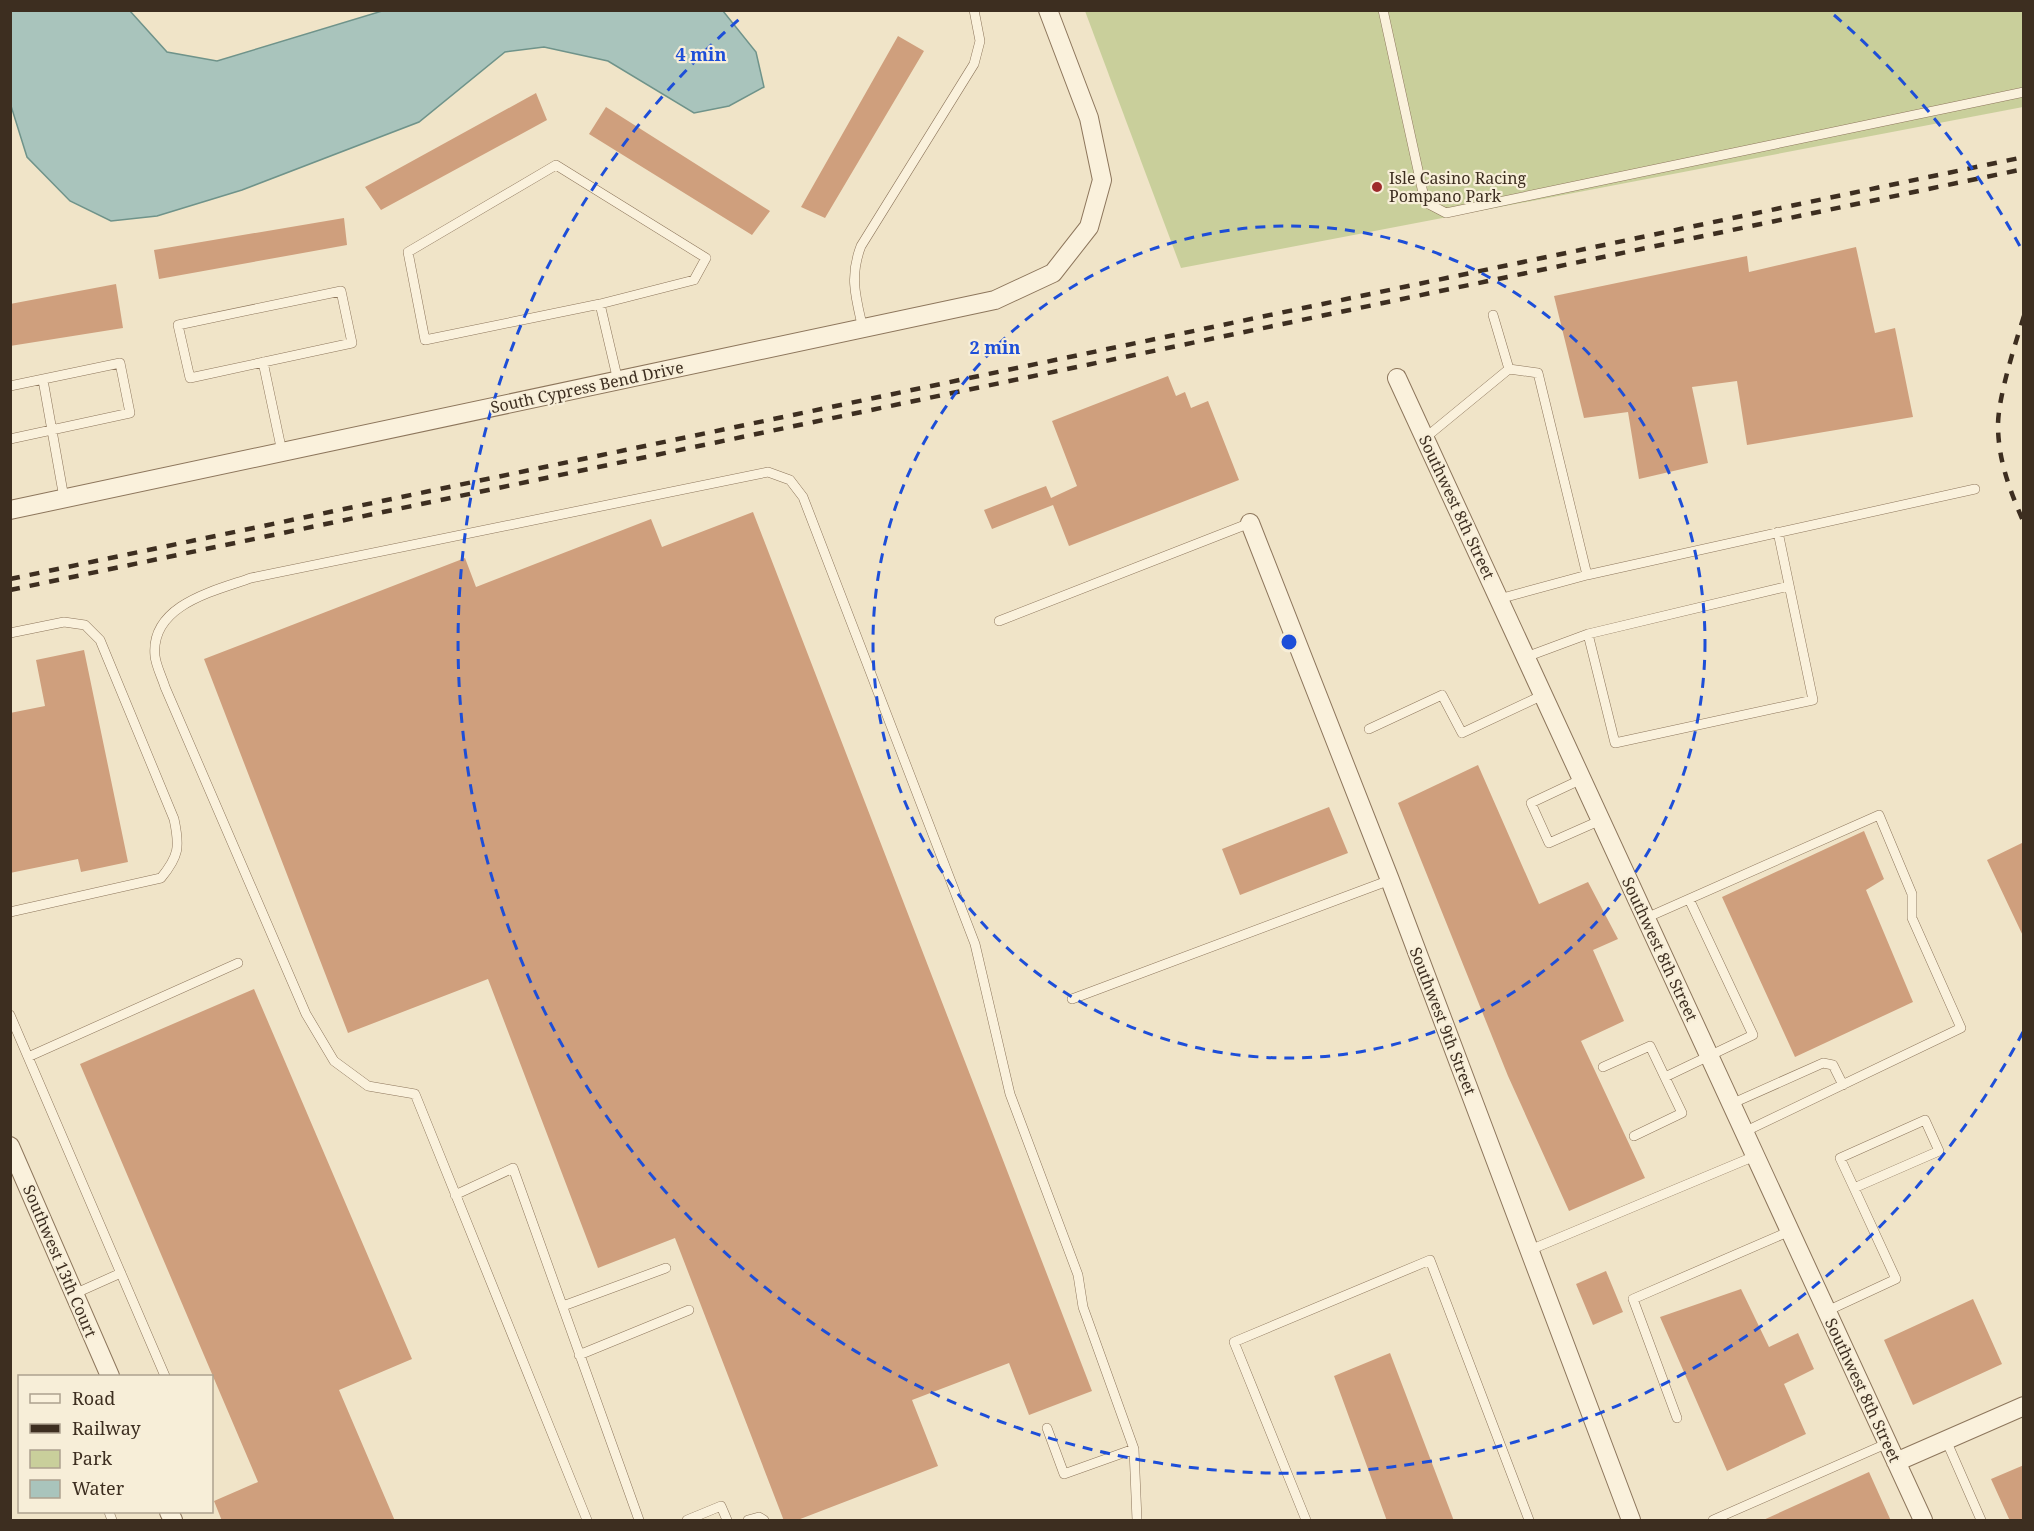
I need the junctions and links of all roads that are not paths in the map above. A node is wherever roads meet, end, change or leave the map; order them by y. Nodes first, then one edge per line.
1 (974, 10) edge
2 (1048, 10) edge
3 (1383, 10) edge
4 (2024, 92) edge
5 (600, 304) junction
6 (1493, 315) dead end
7 (863, 328) junction
8 (264, 362) junction
9 (1509, 369) junction
10 (1397, 378) dead end
11 (43, 380) junction
12 (618, 381) junction
13 (10, 386) edge
14 (52, 431) junction
15 (1425, 438) junction
16 (10, 440) edge
17 (282, 452) junction
18 (1975, 489) dead end
19 (64, 498) junction
20 (10, 510) edge
21 (1250, 523) joint
22 (1778, 532) junction
23 (1587, 575) junction
24 (1789, 586) junction
25 (1499, 599) junction
26 (999, 621) dead end
27 (10, 633) edge
28 (1588, 633) junction
29 (1526, 657) junction
30 (1543, 695) junction
31 (1369, 729) dead end
32 (1582, 779) junction
33 (1601, 820) junction
34 (1390, 880) junction
35 (1689, 899) junction
36 (10, 912) edge
37 (1646, 918) junction
38 (238, 963) dead end
39 (1072, 999) dead end
40 (10, 1015) edge
41 (1709, 1056) junction
42 (28, 1057) junction
43 (1603, 1067) dead end
44 (1665, 1077) junction
45 (1843, 1085) junction
46 (1731, 1104) junction
47 (1744, 1132) junction
48 (1634, 1136) dead end
49 (10, 1146) edge
50 (1755, 1156) junction
51 (15, 1171) edge
52 (1854, 1188) junction
53 (455, 1195) junction
54 (1790, 1231) junction
55 (1530, 1250) junction
56 (666, 1268) dead end
57 (121, 1273) junction
58 (74, 1294) junction
59 (562, 1306) junction
60 (690, 1310) dead end
61 (1827, 1311) junction
62 (579, 1355) junction
63 (109, 1375) edge
64 (164, 1375) edge
65 (2024, 1406) edge
66 (1677, 1418) dead end
67 (1047, 1428) dead end
68 (1946, 1440) junction
69 (1888, 1443) junction
70 (1134, 1449) junction
71 (1896, 1462) junction
72 (587, 1521) edge
73 (639, 1521) edge
74 (687, 1521) edge
75 (727, 1521) edge
76 (748, 1521) edge
77 (764, 1521) edge
78 (1137, 1521) edge
79 (1306, 1521) edge
80 (1530, 1521) edge
81 (1631, 1521) edge
82 (1713, 1521) edge
83 (1923, 1521) edge
84 (1981, 1521) edge

1 - 7 lane
2 - 7 street, South Cypress Bend Drive
3 - 4 lane
5 - 5 lane
5 - 12 lane
6 - 9 lane
7 - 12 street, South Cypress Bend Drive
8 - 8 lane
8 - 17 lane
9 - 15 lane
9 - 23 lane
10 - 15 street, Southwest 8th Street
11 - 13 lane
11 - 14 lane
11 - 14 lane
12 - 17 street, South Cypress Bend Drive
14 - 16 lane
14 - 19 lane
15 - 25 street, Southwest 8th Street
17 - 19 street, South Cypress Bend Drive
18 - 22 lane
19 - 20 street, South Cypress Bend Drive
21 - 26 lane
21 - 34 street, Southwest 9th Street
22 - 23 lane
22 - 24 lane
23 - 25 lane
24 - 28 lane
24 - 28 lane
25 - 29 street, Southwest 8th Street
27 - 36 lane
28 - 29 lane
29 - 30 street, Southwest 8th Street
30 - 31 lane
30 - 32 street, Southwest 8th Street
32 - 33 street, Southwest 8th Street
32 - 33 lane
33 - 37 street, Southwest 8th Street
34 - 39 lane
34 - 55 street, Southwest 9th Street
35 - 37 lane
35 - 41 lane
35 - 45 lane
37 - 41 street, Southwest 8th Street
38 - 42 lane
40 - 42 lane
41 - 44 lane
41 - 46 street, Southwest 8th Street
42 - 57 lane
43 - 44 lane
44 - 48 lane
45 - 46 lane
45 - 47 lane
46 - 47 street, Southwest 8th Street
47 - 50 street, Southwest 8th Street
49 - 51 street, Southwest 13th Court
50 - 54 street, Southwest 8th Street
50 - 55 lane
51 - 58 street, Southwest 13th Court
52 - 52 lane
52 - 61 lane
53 - 59 lane
53 - 70 lane
53 - 72 lane
54 - 61 street, Southwest 8th Street
54 - 66 lane
55 - 81 street, Southwest 9th Street
56 - 59 lane
57 - 58 lane
57 - 64 lane
58 - 63 street, Southwest 13th Court
59 - 62 lane
60 - 62 lane
61 - 69 street, Southwest 8th Street
62 - 73 lane
65 - 68 street
67 - 70 lane
68 - 71 street
68 - 84 lane
69 - 71 street, Southwest 8th Street
69 - 82 lane
70 - 78 lane
71 - 83 street, Southwest 8th Street
74 - 75 lane
76 - 77 lane
79 - 80 lane

